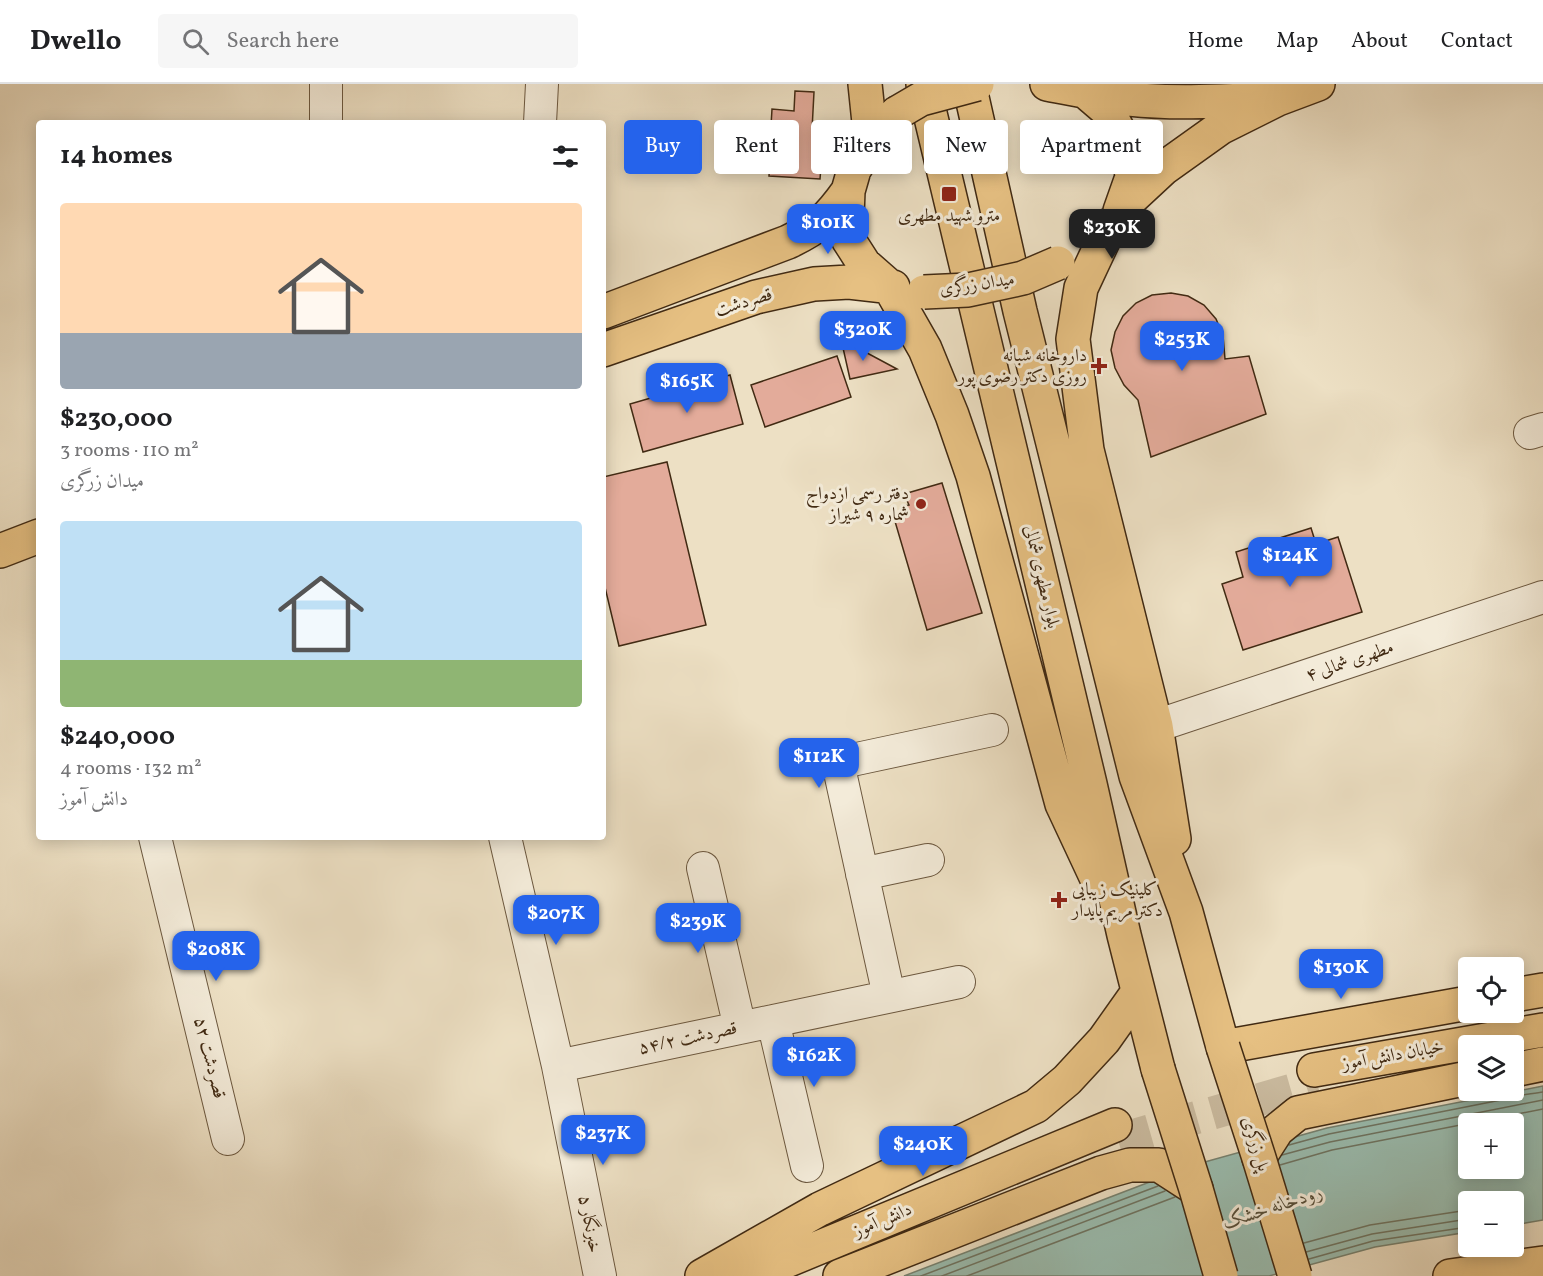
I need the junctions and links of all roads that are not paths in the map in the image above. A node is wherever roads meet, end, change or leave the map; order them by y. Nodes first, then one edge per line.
1 (326, 84) edge
2 (542, 84) edge
3 (865, 84) edge
4 (923, 84) edge
5 (969, 84) edge
6 (977, 84) edge
7 (1318, 84) edge
8 (1063, 87) edge
9 (1278, 99) junction
10 (326, 120) edge
11 (540, 120) edge
12 (869, 120) edge
13 (890, 120) edge
14 (853, 174) edge
15 (848, 191) junction
16 (1116, 216) junction
17 (889, 286) junction
18 (606, 311) edge
19 (606, 349) edge
20 (36, 537) edge
21 (0, 551) edge
22 (1543, 597) edge
23 (1156, 726) junction
24 (992, 730) dead end
25 (156, 840) edge
26 (506, 840) edge
27 (928, 860) dead end
28 (703, 868) dead end
29 (862, 874) junction
30 (1186, 912) junction
31 (1124, 935) junction
32 (959, 982) dead end
33 (1543, 990) edge
34 (1138, 992) junction
35 (1524, 993) edge
36 (889, 996) junction
37 (1458, 1005) edge
38 (773, 1021) junction
39 (740, 1028) junction
40 (1543, 1030) edge
41 (1223, 1047) junction
42 (1543, 1047) edge
43 (1524, 1050) edge
44 (1458, 1061) edge
45 (1543, 1064) edge
46 (558, 1066) junction
47 (1524, 1068) edge
48 (1458, 1078) edge
49 (1324, 1085) junction
50 (228, 1138) dead end
51 (1259, 1158) junction
52 (807, 1166) dead end
53 (1196, 1189) junction
54 (1543, 1263) edge
55 (600, 1276) edge
56 (702, 1276) edge
57 (750, 1276) edge
58 (792, 1276) edge
59 (840, 1276) edge
60 (1221, 1276) edge
61 (1295, 1276) edge
62 (1450, 1276) edge

1 - 10 street
2 - 11 street
3 - 12 main road
4 - 31 main road, بلوار مطهرى شمالى
5 - 30 main road
6 - 13 main road, bridge
7 - 9 main road
8 - 9 main road
8 - 16 main road, میدان زرگری
9 - 16 main road
14 - 15 main road
15 - 17 main road
15 - 18 main road
16 - 17 main road, میدان زرگری, bridge
16 - 23 main road
17 - 19 main road, قصردشت
17 - 31 main road
20 - 21 main road
22 - 23 street, ۴ مطهری شمالی
23 - 30 main road
24 - 29 street
25 - 50 street, ۵۲ قصردشت
26 - 46 street, ۵ خبرنگار
27 - 29 street
28 - 39 street
29 - 36 street
30 - 41 main road
31 - 34 main road, بلوار مطهرى شمالى
32 - 36 street, ۵۴/۲ قصردشت
33 - 35 main road
34 - 53 main road, بلوار مطهرى شمالى, bridge
34 - 56 main road
36 - 38 street, ۵۴/۲ قصردشت
37 - 41 main road
38 - 39 street, ۵۴/۲ قصردشت
38 - 52 street
39 - 46 street, ۵۴/۲ قصردشت
40 - 49 main road, خیابان دانش آموز
41 - 51 main road, پل زرگری, bridge
42 - 43 main road
44 - 49 main road, خیابان دانش آموز
45 - 47 main road
46 - 55 street, ۵ خبرنگار
48 - 49 main road
49 - 51 main road
51 - 61 main road, پل زرگری, bridge
53 - 59 main road
53 - 60 main road, bridge
54 - 62 main road
57 - 58 main road, دانش آموز

